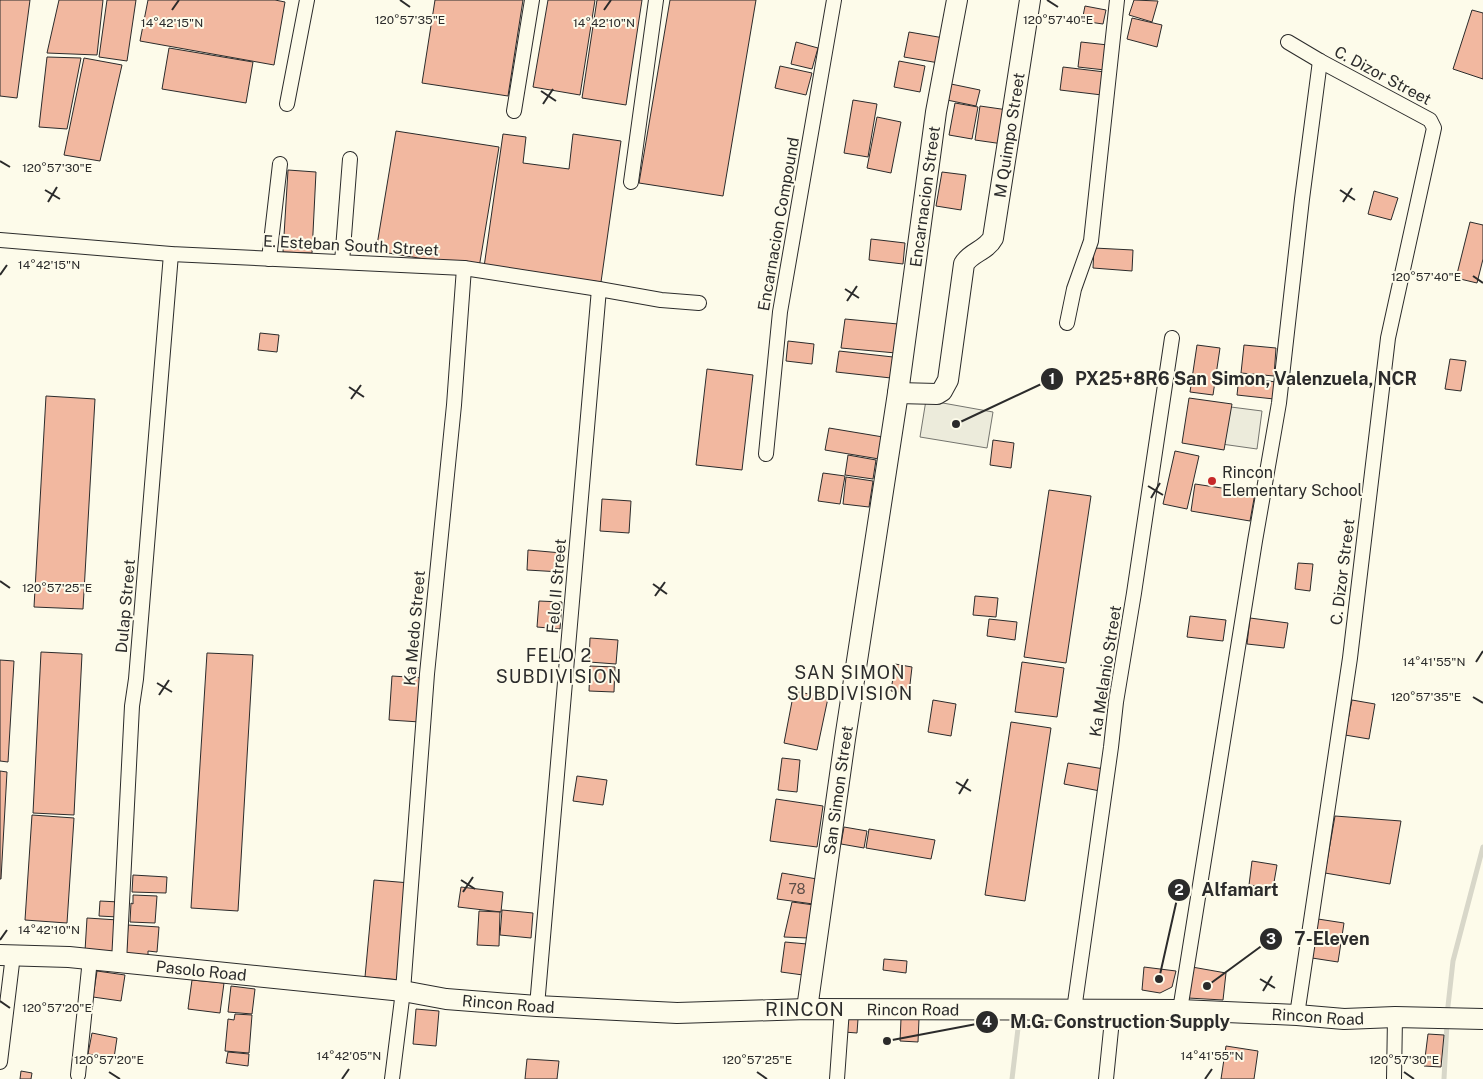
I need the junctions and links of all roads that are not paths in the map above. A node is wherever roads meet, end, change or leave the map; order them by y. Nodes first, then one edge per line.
1 (307, 0) edge
2 (532, 0) edge
3 (656, 0) edge
4 (834, 0) edge
5 (957, 0) edge
6 (1030, 0) edge
7 (1117, 0) edge
8 (1288, 42) dead end
9 (1320, 61) junction
10 (287, 104) dead end
11 (514, 111) dead end
12 (350, 159) dead end
13 (280, 164) dead end
14 (632, 182) dead end
15 (0, 240) edge
16 (171, 254) junction
17 (269, 258) junction
18 (342, 262) junction
19 (464, 268) junction
20 (599, 289) junction
21 (699, 303) dead end
22 (1067, 323) dead end
23 (1172, 338) dead end
24 (898, 392) junction
25 (766, 454) dead end
26 (7, 955) edge
27 (90, 959) junction
28 (119, 962) junction
29 (403, 991) junction
30 (538, 1006) junction
31 (807, 1009) junction
32 (842, 1009) junction
33 (1074, 1010) junction
34 (1113, 1010) junction
35 (1180, 1010) junction
36 (1297, 1015) junction
37 (1395, 1016) junction
38 (1483, 1018) edge
39 (0, 1062) edge
40 (78, 1075) dead end
41 (392, 1079) edge
42 (836, 1079) edge
43 (1106, 1079) edge
44 (1394, 1079) edge

1 - 10 street
2 - 11 street
3 - 14 street
4 - 25 street, Encarnacion Compound
5 - 24 street, Encarnacion Street
6 - 24 street, M Quimpo Street
7 - 22 street
8 - 9 street, C. Dizor Street
9 - 35 street
9 - 36 street, C. Dizor Street
12 - 18 street
13 - 17 street
15 - 16 street, E. Esteban South Street
16 - 17 street, E. Esteban South Street
16 - 28 street, Dulap Street
17 - 18 street, E. Esteban South Street
18 - 19 street, E. Esteban South Street
19 - 20 street, E. Esteban South Street
19 - 29 street, Ka Medo Street
20 - 21 street, E. Esteban South Street
20 - 30 street, Felo II Street
23 - 33 street, Ka Melanio Street
24 - 31 street, San Simon Street
26 - 27 street, Pasolo Road
26 - 39 street
27 - 28 street, Pasolo Road
27 - 40 street
28 - 29 street, Pasolo Road
29 - 30 street, Rincon Road
29 - 41 street, Ka Medo Street
30 - 31 street, Rincon Road
31 - 32 street, Rincon Road
32 - 33 street, Rincon Road
32 - 42 street
33 - 34 street, Rincon Road
34 - 35 street, Rincon Road
34 - 43 street
35 - 36 street, Rincon Road
36 - 37 street, Rincon Road
37 - 38 street, Rincon Road
37 - 44 street

